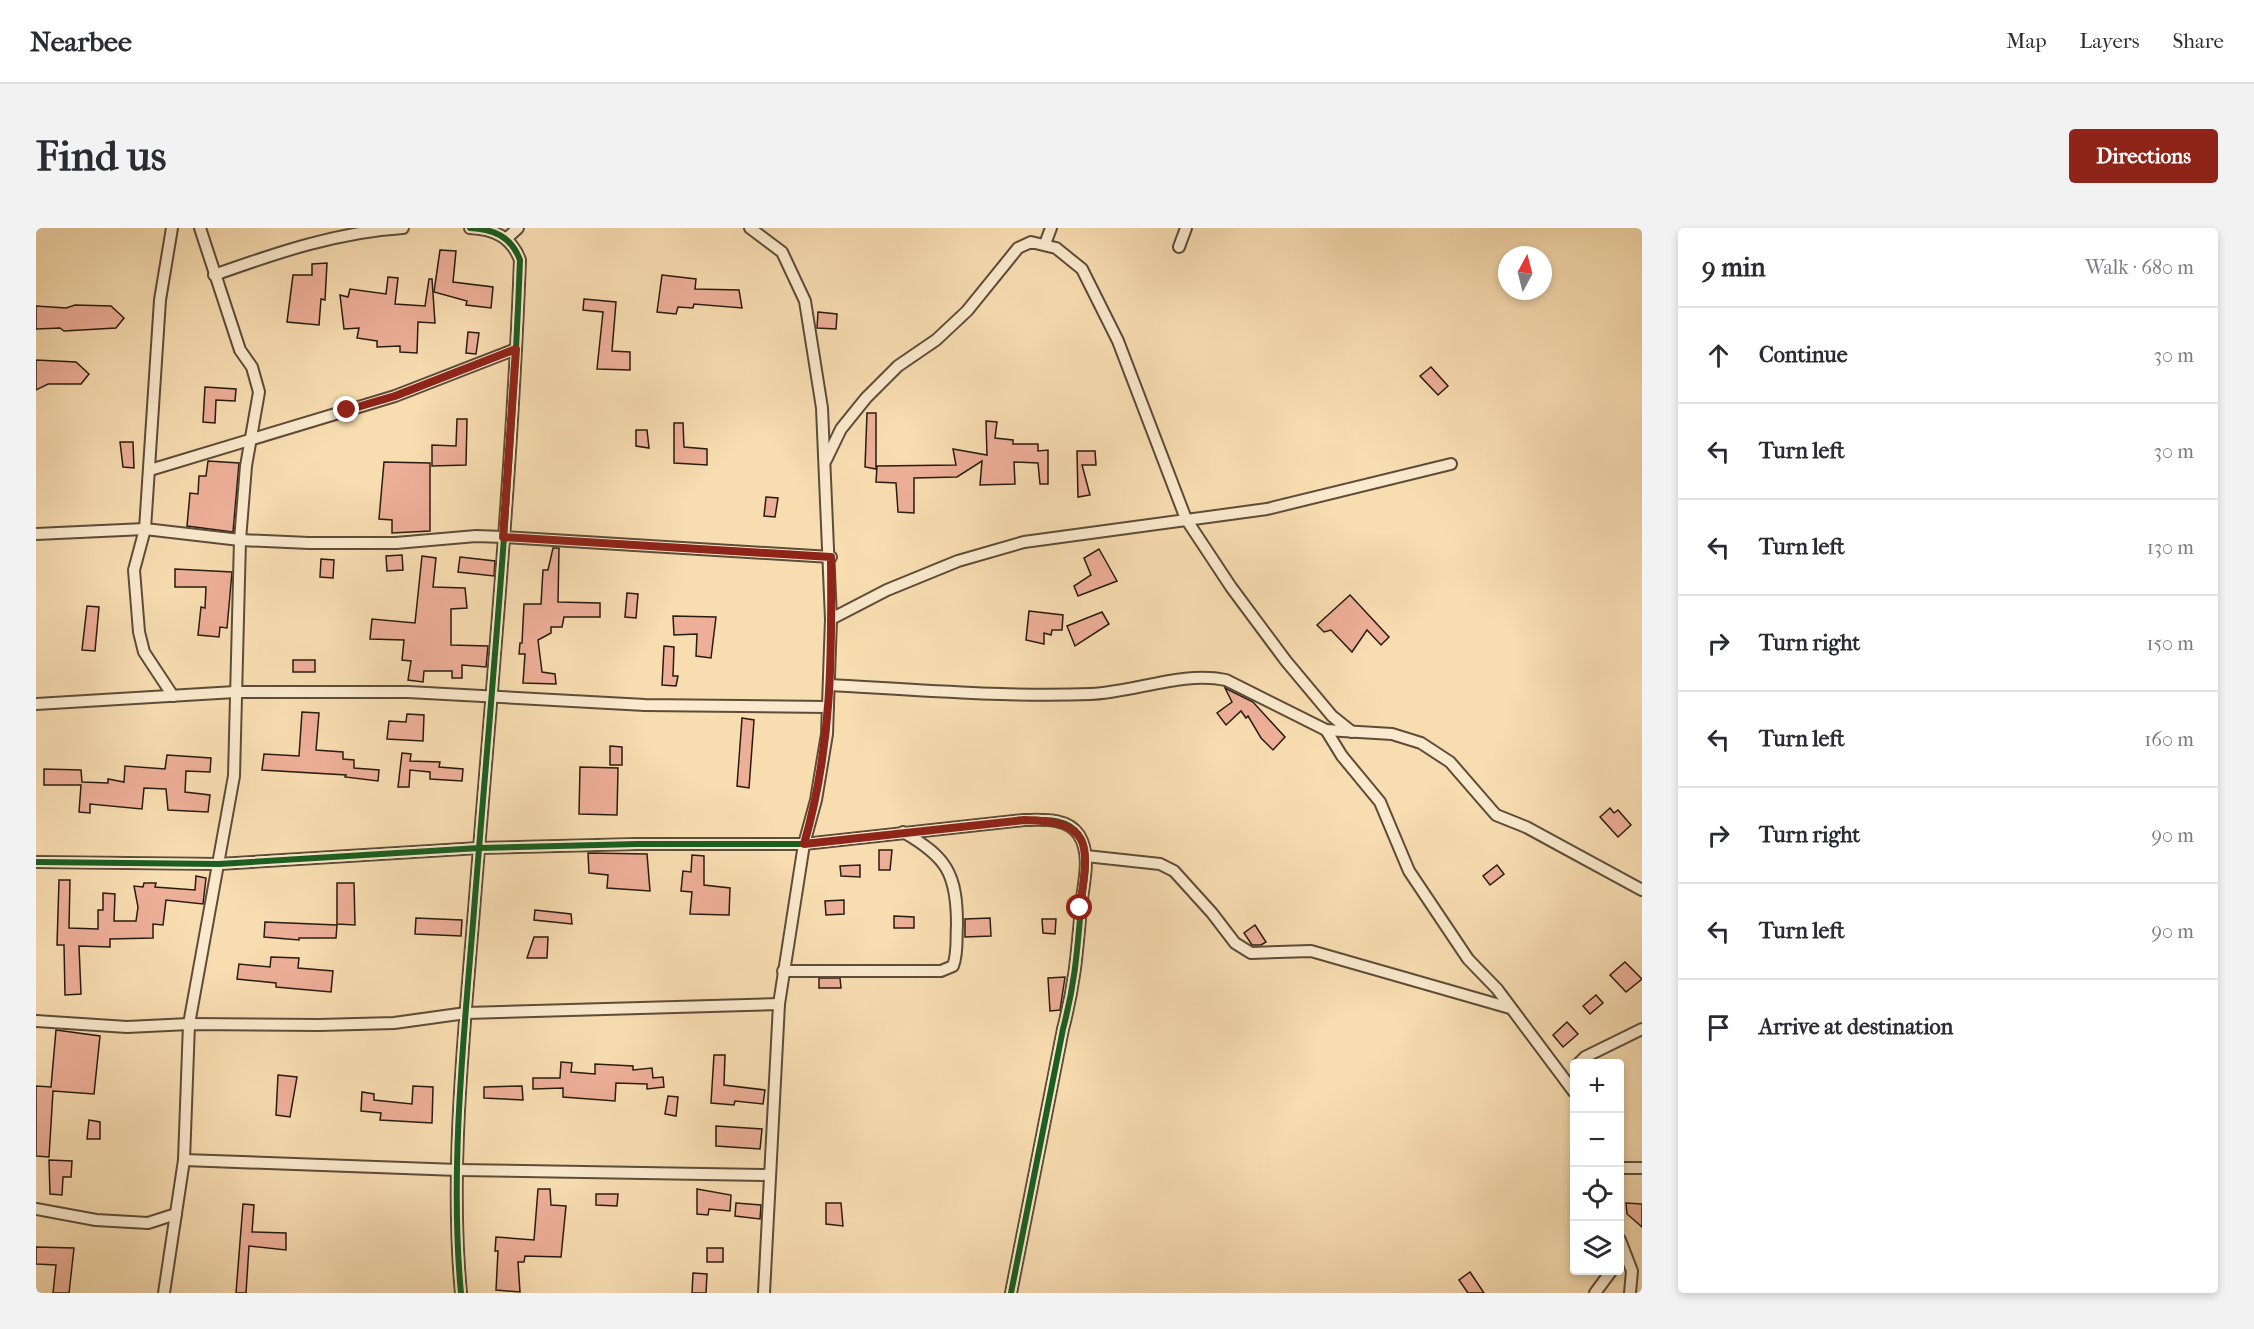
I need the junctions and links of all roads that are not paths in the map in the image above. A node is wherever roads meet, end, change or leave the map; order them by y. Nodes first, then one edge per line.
1 (172, 228) edge
2 (200, 228) edge
3 (403, 228) edge
4 (470, 228) edge
5 (518, 228) edge
6 (750, 228) edge
7 (1051, 228) edge
8 (1186, 228) edge
9 (507, 238) junction
10 (1045, 244) junction
11 (1179, 247) dead end
12 (214, 275) junction
13 (516, 349) junction
14 (252, 439) junction
15 (825, 461) junction
16 (1451, 464) dead end
17 (150, 470) junction
18 (1186, 519) junction
19 (145, 529) junction
20 (36, 534) edge
21 (503, 537) junction
22 (240, 540) junction
23 (831, 557) junction
24 (831, 619) junction
25 (830, 685) junction
26 (235, 692) junction
27 (493, 695) junction
28 (174, 696) junction
29 (36, 704) edge
30 (828, 707) junction
31 (1326, 730) junction
32 (1352, 732) junction
33 (903, 832) junction
34 (804, 844) junction
35 (479, 848) junction
36 (1086, 856) junction
37 (36, 862) edge
38 (219, 864) junction
39 (1642, 890) edge
40 (783, 971) junction
41 (779, 1004) junction
42 (1510, 1008) junction
43 (466, 1013) junction
44 (36, 1021) edge
45 (189, 1024) junction
46 (1642, 1029) edge
47 (1582, 1059) edge
48 (1570, 1070) edge
49 (1564, 1076) junction
50 (1570, 1085) edge
51 (184, 1160) junction
52 (1624, 1168) edge
53 (1642, 1168) edge
54 (458, 1170) junction
55 (770, 1175) junction
56 (36, 1209) edge
57 (176, 1215) junction
58 (1624, 1258) edge
59 (1608, 1275) edge
60 (164, 1293) edge
61 (461, 1293) edge
62 (764, 1293) edge
63 (1011, 1293) edge
64 (1595, 1293) edge
65 (1630, 1293) edge

1 - 17 street
2 - 12 street
3 - 12 street
4 - 9 street
5 - 9 street
6 - 15 street
7 - 10 street
8 - 11 street
9 - 13 street
10 - 15 street
10 - 18 street
12 - 14 street
13 - 14 street
13 - 21 street
14 - 17 street
14 - 22 street
15 - 23 street
16 - 18 street
17 - 19 street
18 - 24 street
18 - 32 street
19 - 20 street
19 - 22 street
19 - 28 street
21 - 22 street
21 - 23 street
21 - 27 street
22 - 26 street
23 - 24 street
24 - 25 street
25 - 30 street
25 - 31 street
26 - 27 street
26 - 28 street
26 - 38 street
27 - 30 street
27 - 35 street
28 - 29 street
30 - 34 street
31 - 32 street
31 - 42 street
32 - 39 street
33 - 34 street
33 - 36 street
33 - 40 street
34 - 35 street
34 - 40 street
35 - 38 street
35 - 43 street
36 - 42 street
36 - 63 street
37 - 38 street
38 - 45 street
40 - 41 street
41 - 43 street
41 - 55 street
42 - 49 street
43 - 45 street
43 - 54 street
44 - 45 street
45 - 51 street
46 - 47 street
48 - 49 street
49 - 50 street
51 - 54 street
51 - 57 street
52 - 53 street
54 - 55 street
54 - 61 street
55 - 62 street
56 - 57 street
57 - 60 street
58 - 65 street
59 - 64 street

